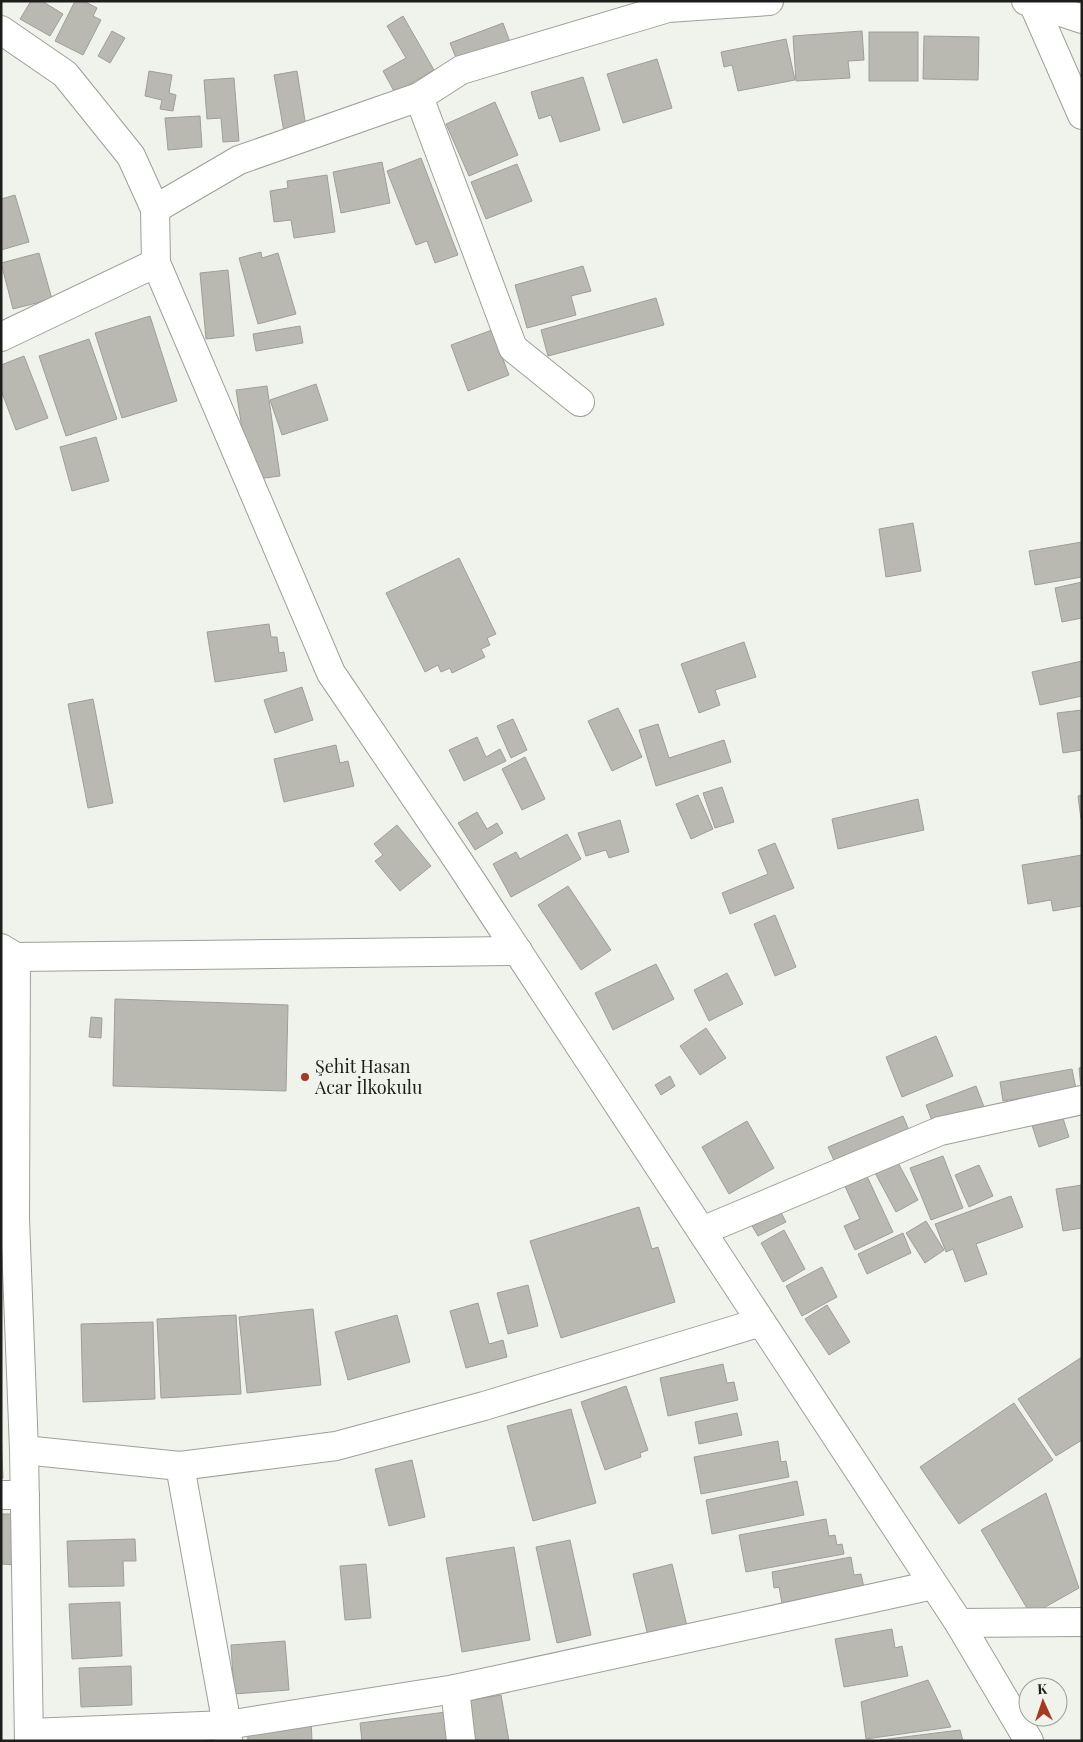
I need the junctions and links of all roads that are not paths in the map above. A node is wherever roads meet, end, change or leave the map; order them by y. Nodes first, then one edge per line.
1 (769, 1) edge
2 (1026, 1) edge
3 (1032, 1) edge
4 (1082, 19) edge
5 (1, 30) edge
6 (419, 96) junction
7 (1082, 115) edge
8 (155, 209) junction
9 (156, 263) junction
10 (1, 337) edge
11 (580, 402) dead end
12 (518, 951) junction
13 (9, 952) edge
14 (1082, 1100) edge
15 (8, 1219) edge
16 (702, 1231) junction
17 (761, 1322) junction
18 (24, 1450) junction
19 (180, 1466) junction
20 (13, 1495) edge
21 (933, 1585) junction
22 (1082, 1622) edge
23 (959, 1623) junction
24 (455, 1689) junction
25 (228, 1733) edge
26 (29, 1737) edge
27 (461, 1741) edge
28 (1029, 1741) edge

1 - 6 street
2 - 3 street
3 - 4 street
3 - 7 street
5 - 8 street
6 - 8 street
6 - 11 street
8 - 9 street
9 - 10 street
9 - 12 street
12 - 13 street
12 - 16 street
13 - 15 street
14 - 16 street
15 - 18 street
16 - 17 street
17 - 19 street
17 - 21 street
18 - 19 street
18 - 20 street
19 - 25 street
20 - 26 street
21 - 23 street
21 - 24 street
22 - 23 street
23 - 28 street
24 - 25 street
24 - 27 street
25 - 26 street

